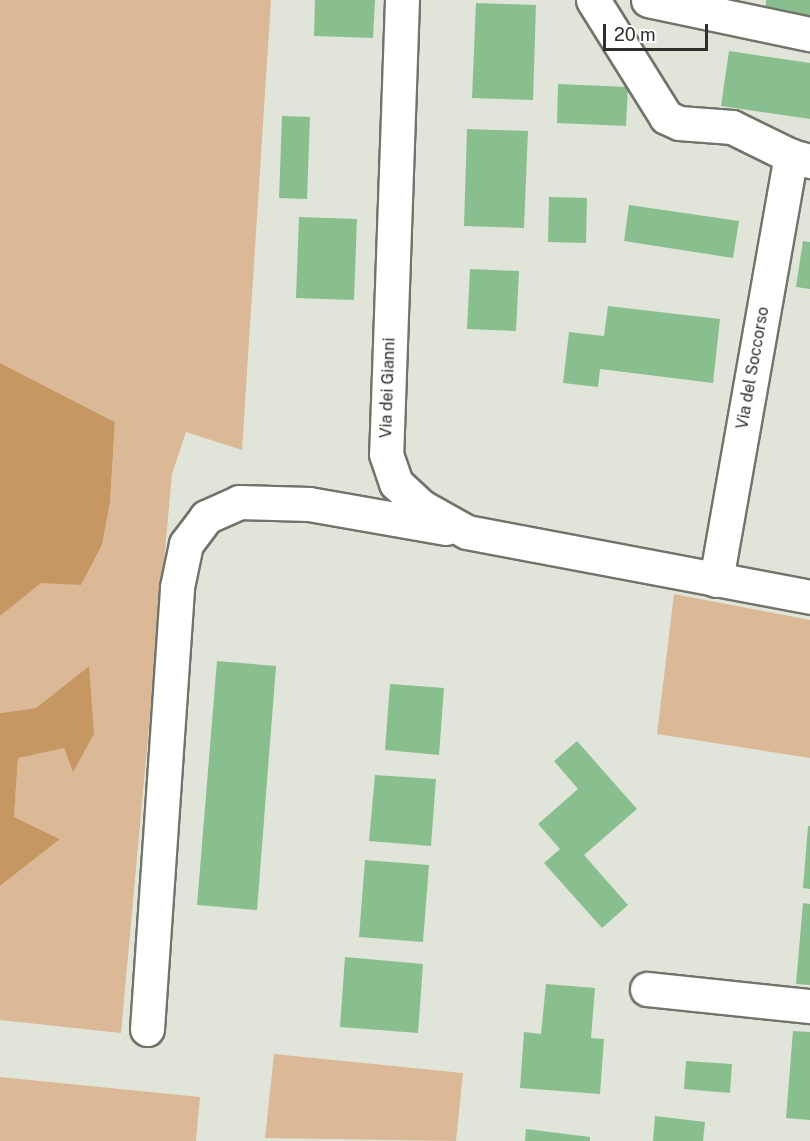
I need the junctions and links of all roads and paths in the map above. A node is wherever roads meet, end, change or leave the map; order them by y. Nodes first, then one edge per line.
1 (402, 0) edge
2 (593, 0) edge
3 (648, 0) edge
4 (810, 34) edge
5 (800, 159) edge
6 (466, 532) junction
7 (716, 580) junction
8 (810, 597) edge
9 (647, 989) dead end
10 (810, 1006) edge
11 (147, 1029) dead end

1 - 6 street, Via dei Gianni
2 - 5 street, Via del Soccorso
3 - 4 street
5 - 7 street, Via del Soccorso
6 - 7 street, Via dei Gianni
6 - 11 street
7 - 8 street, Via dei Gianni
9 - 10 street

